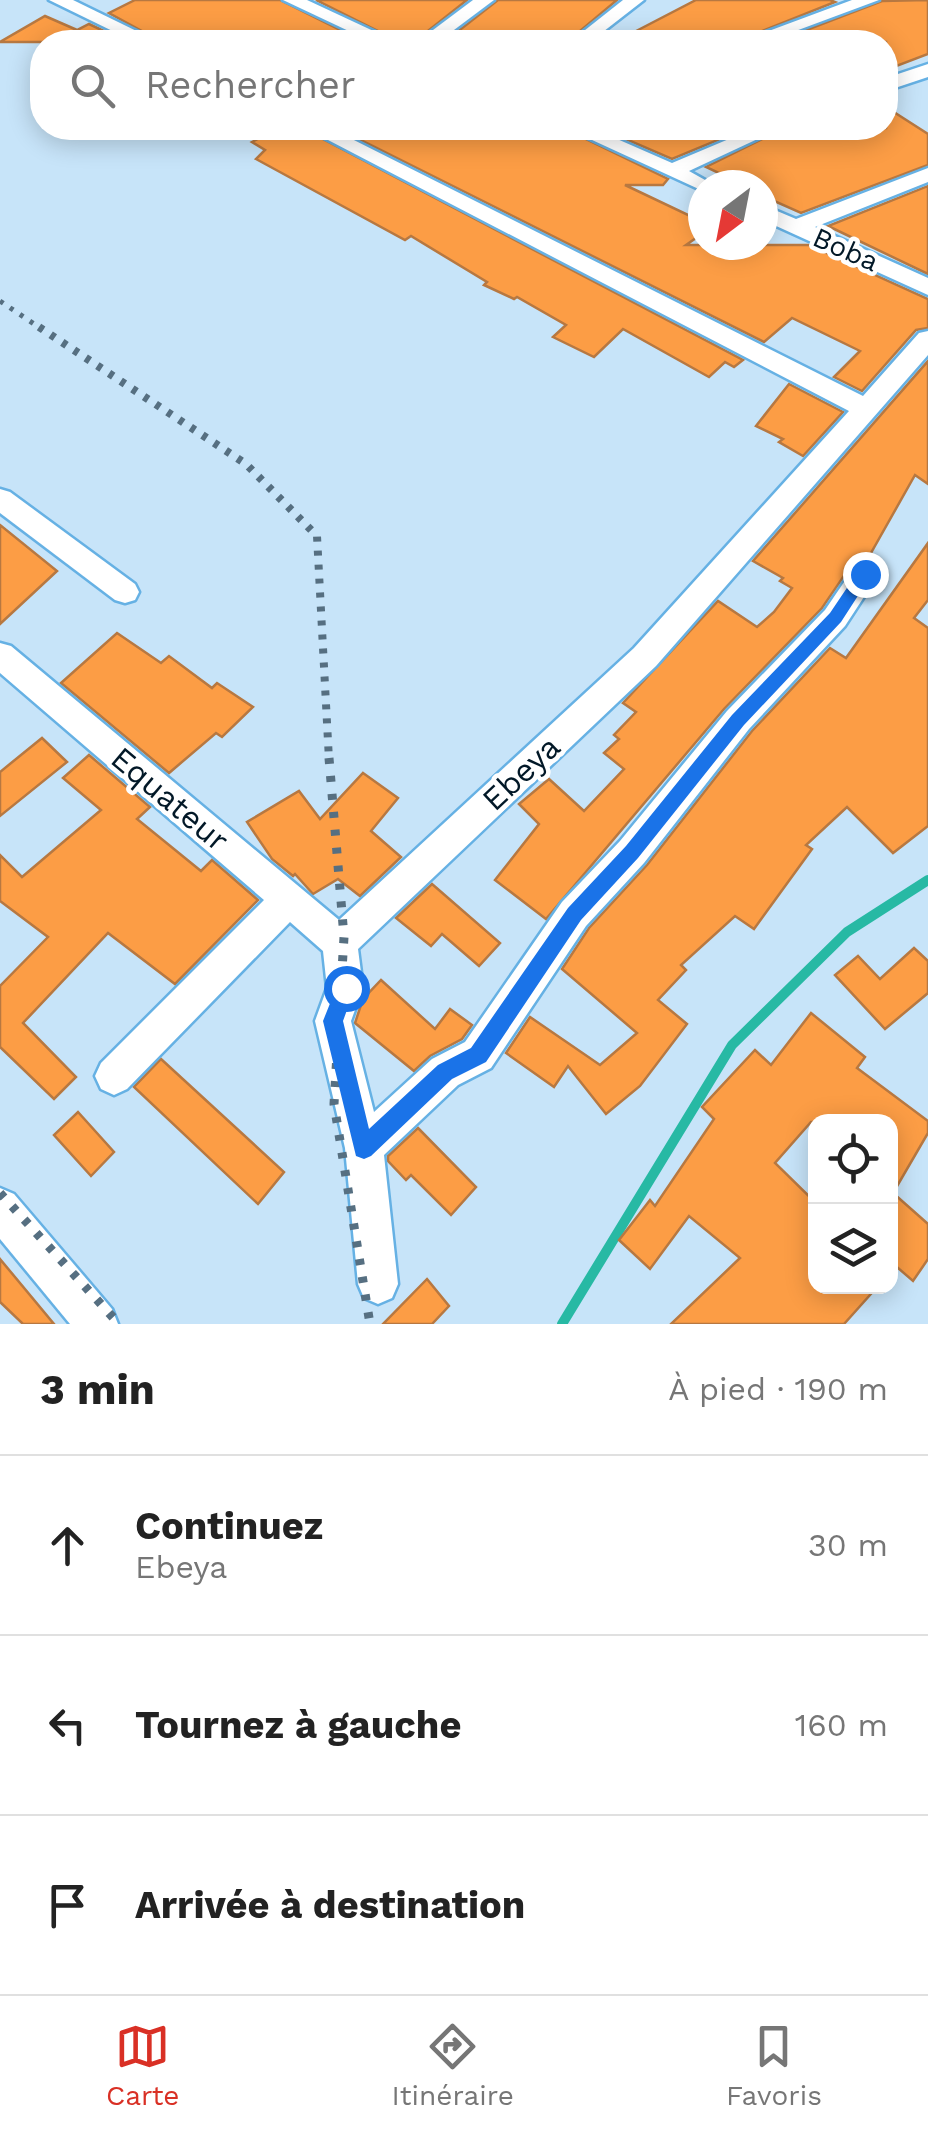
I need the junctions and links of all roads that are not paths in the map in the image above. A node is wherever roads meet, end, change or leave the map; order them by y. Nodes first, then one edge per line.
1 (58, 0) edge
2 (292, 0) edge
3 (348, 0) edge
4 (485, 0) edge
5 (635, 0) edge
6 (870, 0) edge
7 (325, 15) junction
8 (124, 30) edge
9 (359, 30) edge
10 (443, 30) edge
11 (594, 30) edge
12 (784, 30) edge
13 (928, 70) edge
14 (898, 81) edge
15 (339, 140) edge
16 (603, 140) edge
17 (743, 140) edge
18 (671, 171) junction
19 (928, 174) edge
20 (688, 178) edge
21 (778, 218) edge
22 (796, 226) junction
23 (928, 286) edge
24 (928, 339) edge
25 (866, 408) junction
26 (0, 499) edge
27 (865, 574) dead end
28 (125, 592) dead end
29 (0, 655) edge
30 (288, 900) junction
31 (340, 943) junction
32 (114, 1076) dead end
33 (364, 1148) junction
34 (0, 1208) edge
35 (378, 1284) dead end
36 (98, 1324) edge

1 - 8 street
2 - 7 street
3 - 7 street
4 - 10 street
5 - 11 street
6 - 12 street
7 - 9 street
13 - 14 street
15 - 25 street
16 - 18 street
17 - 18 street
18 - 20 street
19 - 22 street
21 - 22 street, Boba
22 - 23 street, Boba
24 - 25 street, Ebeya
25 - 31 street, Ebeya
26 - 28 street
27 - 33 street
29 - 30 street, Equateur
30 - 31 street, Equateur
30 - 32 street
31 - 33 street
33 - 35 street
34 - 36 street

